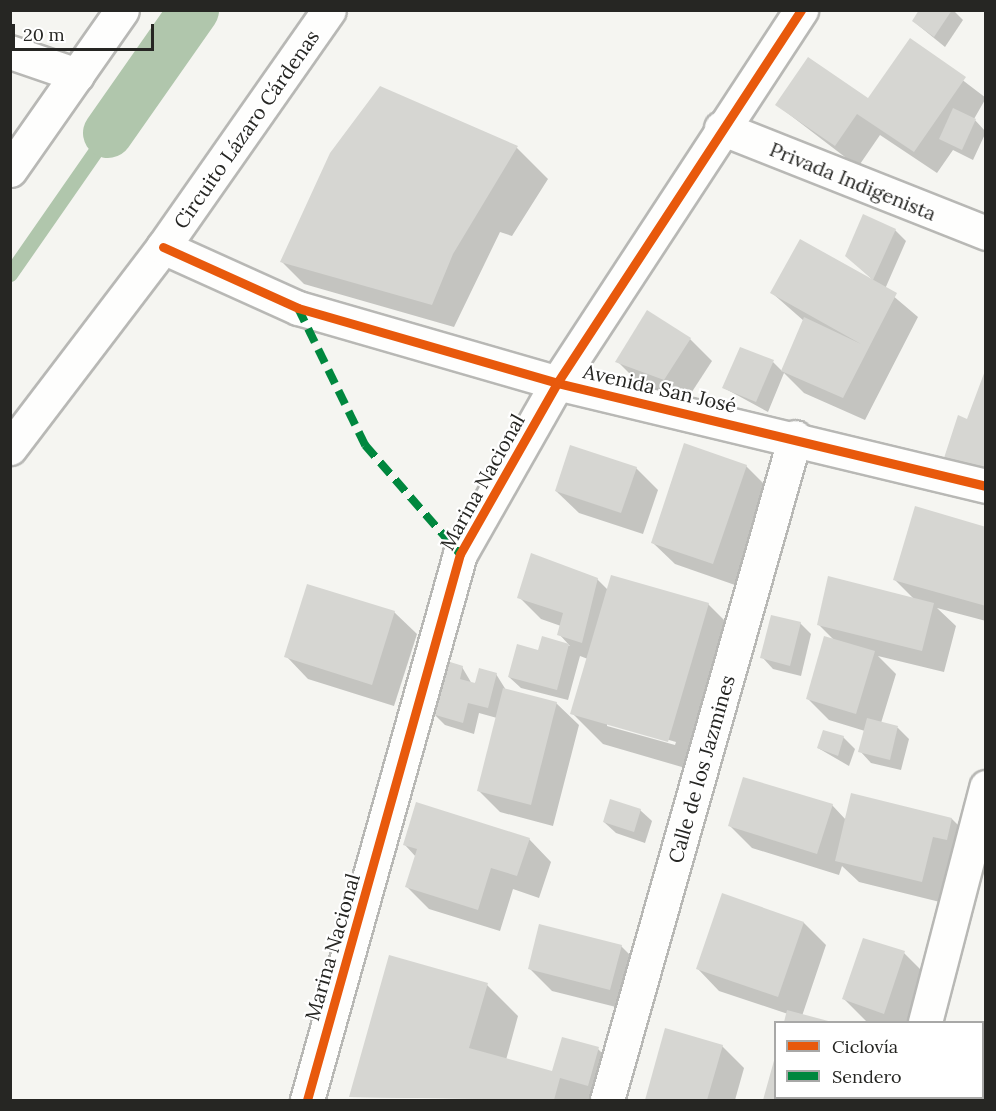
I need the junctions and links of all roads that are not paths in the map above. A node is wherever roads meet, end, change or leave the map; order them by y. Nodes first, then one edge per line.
1 (122, 10) edge
2 (329, 10) edge
3 (801, 10) edge
4 (10, 52) edge
5 (77, 75) junction
6 (721, 128) junction
7 (10, 170) edge
8 (986, 233) edge
9 (163, 247) junction
10 (558, 383) junction
11 (795, 437) junction
12 (10, 448) edge
13 (986, 486) edge
14 (986, 787) edge
15 (926, 1021) edge
16 (308, 1101) edge
17 (607, 1101) edge

1 - 5 street
2 - 9 street, Circuito Lázaro Cárdenas
3 - 6 street, Marina Nacional
4 - 5 street
5 - 7 street
6 - 8 street, Privada Indigenista
6 - 10 street, Marina Nacional
9 - 10 street, Avenida San José
9 - 12 street, Circuito Lázaro Cárdenas
10 - 11 street, Avenida San José
10 - 16 street, Marina Nacional
11 - 13 street, Avenida San José
11 - 17 street, Calle de los Jazmines
14 - 15 street

